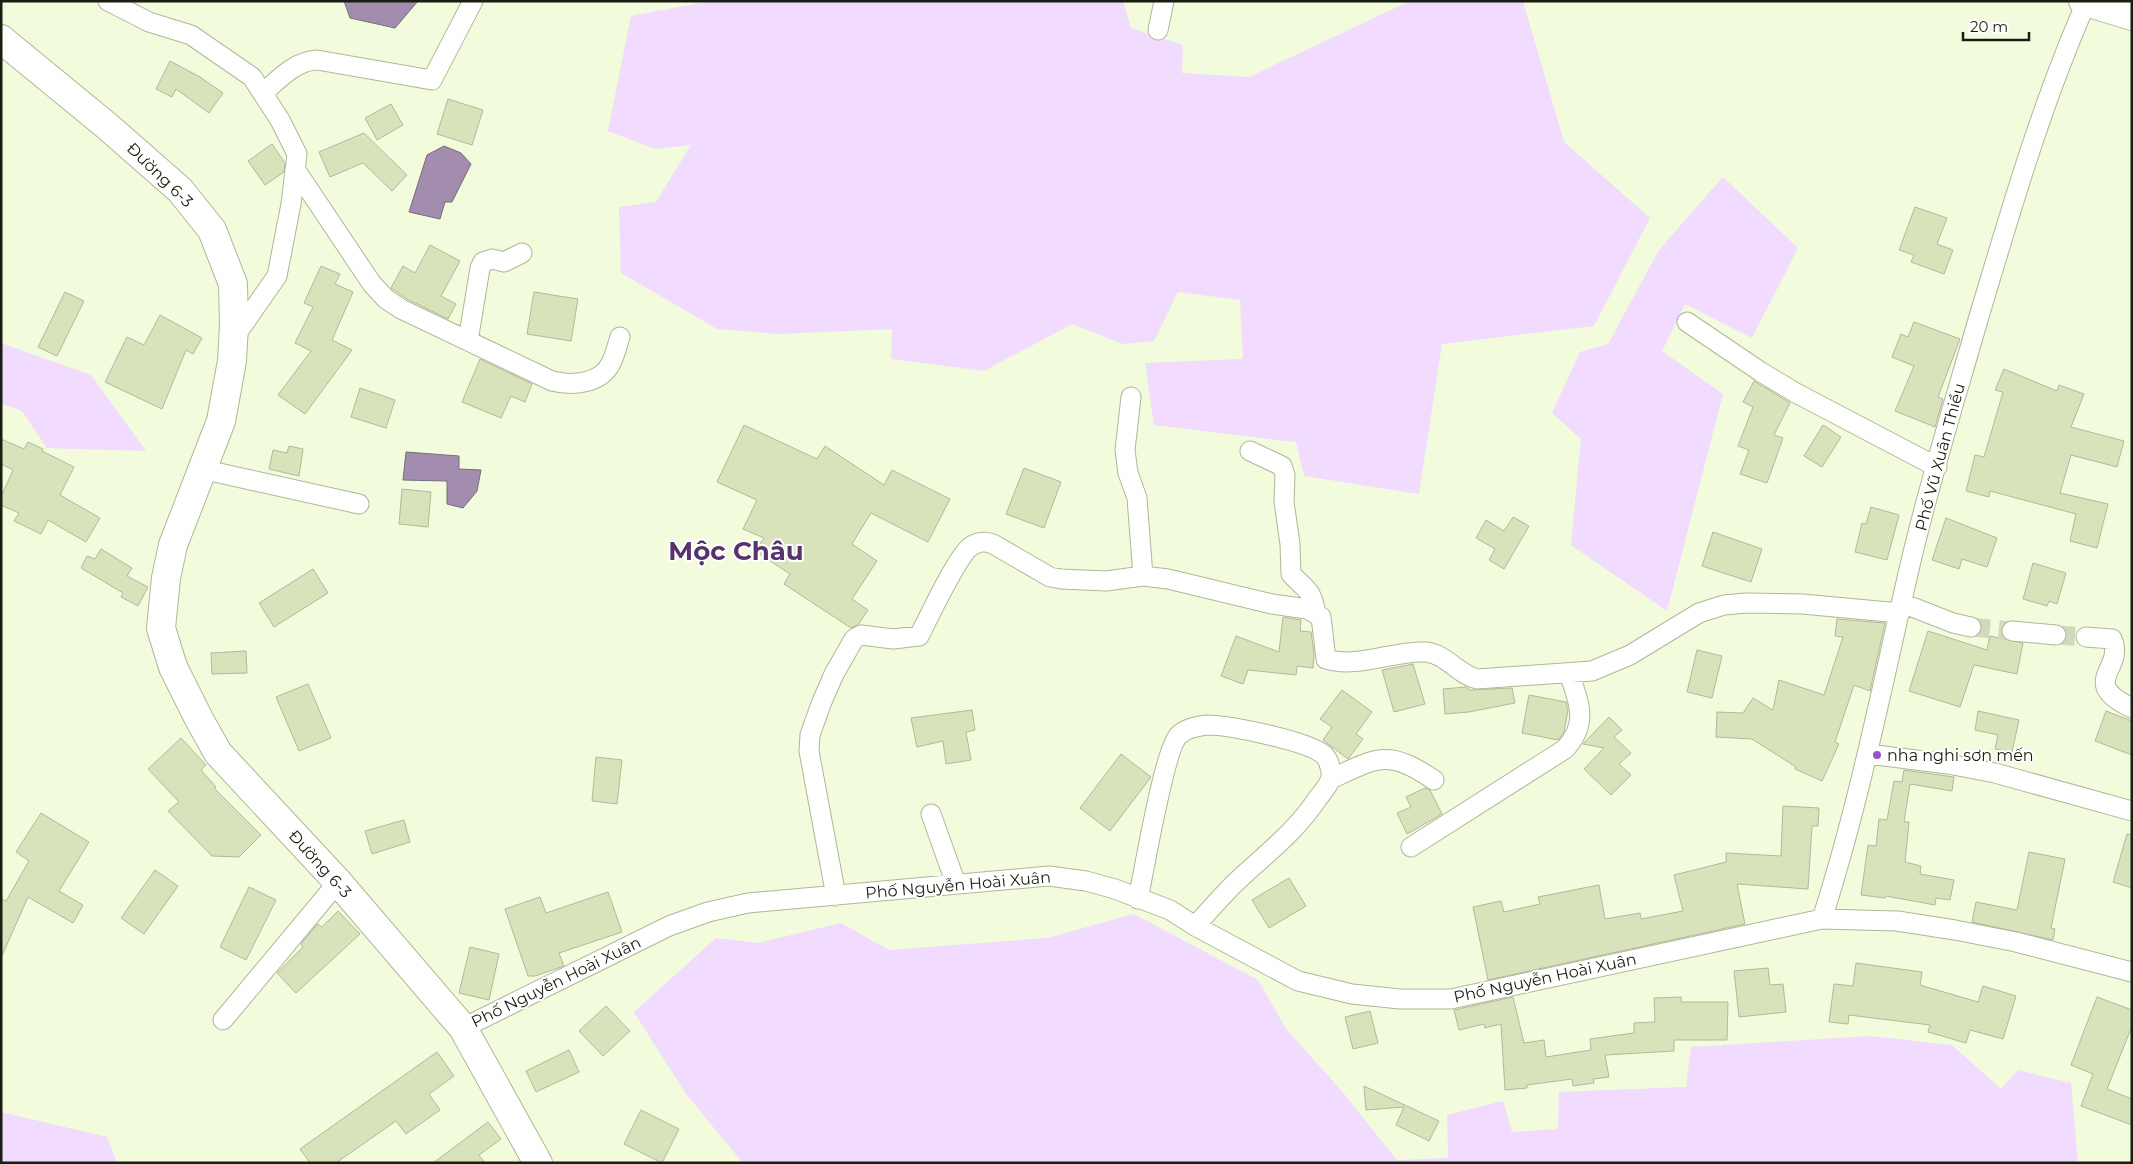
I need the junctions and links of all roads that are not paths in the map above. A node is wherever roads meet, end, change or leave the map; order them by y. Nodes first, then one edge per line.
1 (108, 1) edge
2 (473, 1) edge
3 (2085, 2) edge
4 (1163, 4) edge
5 (2132, 16) edge
6 (1158, 30) dead end
7 (1, 39) edge
8 (263, 93) junction
9 (295, 169) junction
10 (522, 253) dead end
11 (1687, 322) dead end
12 (620, 337) dead end
13 (233, 339) junction
14 (468, 341) junction
15 (1131, 397) dead end
16 (1250, 450) dead end
17 (1937, 467) junction
18 (200, 471) junction
19 (359, 504) dead end
20 (1143, 576) junction
21 (1901, 608) junction
22 (1316, 613) junction
23 (1971, 627) tunnel mouth
24 (2012, 631) tunnel mouth
25 (2056, 635) tunnel mouth
26 (2086, 637) tunnel mouth
27 (1569, 673) junction
28 (2132, 708) edge
29 (1868, 754) junction
30 (1331, 779) junction
31 (1434, 780) dead end
32 (2132, 811) edge
33 (930, 814) dead end
34 (1411, 847) dead end
35 (338, 882) junction
36 (956, 884) junction
37 (836, 896) junction
38 (1138, 899) junction
39 (1822, 919) junction
40 (1195, 926) junction
41 (2132, 972) edge
42 (223, 1020) dead end
43 (463, 1028) junction
44 (538, 1163) edge

1 - 8 street
2 - 8 street
3 - 5 main road
3 - 17 street, Phố Vũ Xuân Thiều
4 - 6 street
7 - 13 main road, Đường 6-3
8 - 9 street
9 - 13 street
9 - 14 street
10 - 14 street
11 - 17 street
12 - 14 street
13 - 18 main road, Đường 6-3
15 - 20 street
16 - 22 street
17 - 21 street, Phố Vũ Xuân Thiều
18 - 19 street
18 - 35 main road, Đường 6-3
20 - 22 street
20 - 37 street
21 - 23 street
21 - 27 street
21 - 29 street, Phố Vũ Xuân Thiều
22 - 27 street
24 - 25 street
26 - 28 street
27 - 34 street
29 - 32 street
29 - 39 street, Phố Vũ Xuân Thiều
30 - 31 street
30 - 38 street
30 - 40 street
33 - 36 street
35 - 42 street
35 - 43 main road, Đường 6-3
36 - 37 street, Phố Nguyễn Hoài Xuân
36 - 38 street, Phố Nguyễn Hoài Xuân
37 - 43 street, Phố Nguyễn Hoài Xuân
38 - 40 street, Phố Nguyễn Hoài Xuân
39 - 40 street, Phố Nguyễn Hoài Xuân
39 - 41 street, Phố Nguyễn Hoài Xuân
43 - 44 main road, Đường 6-3

